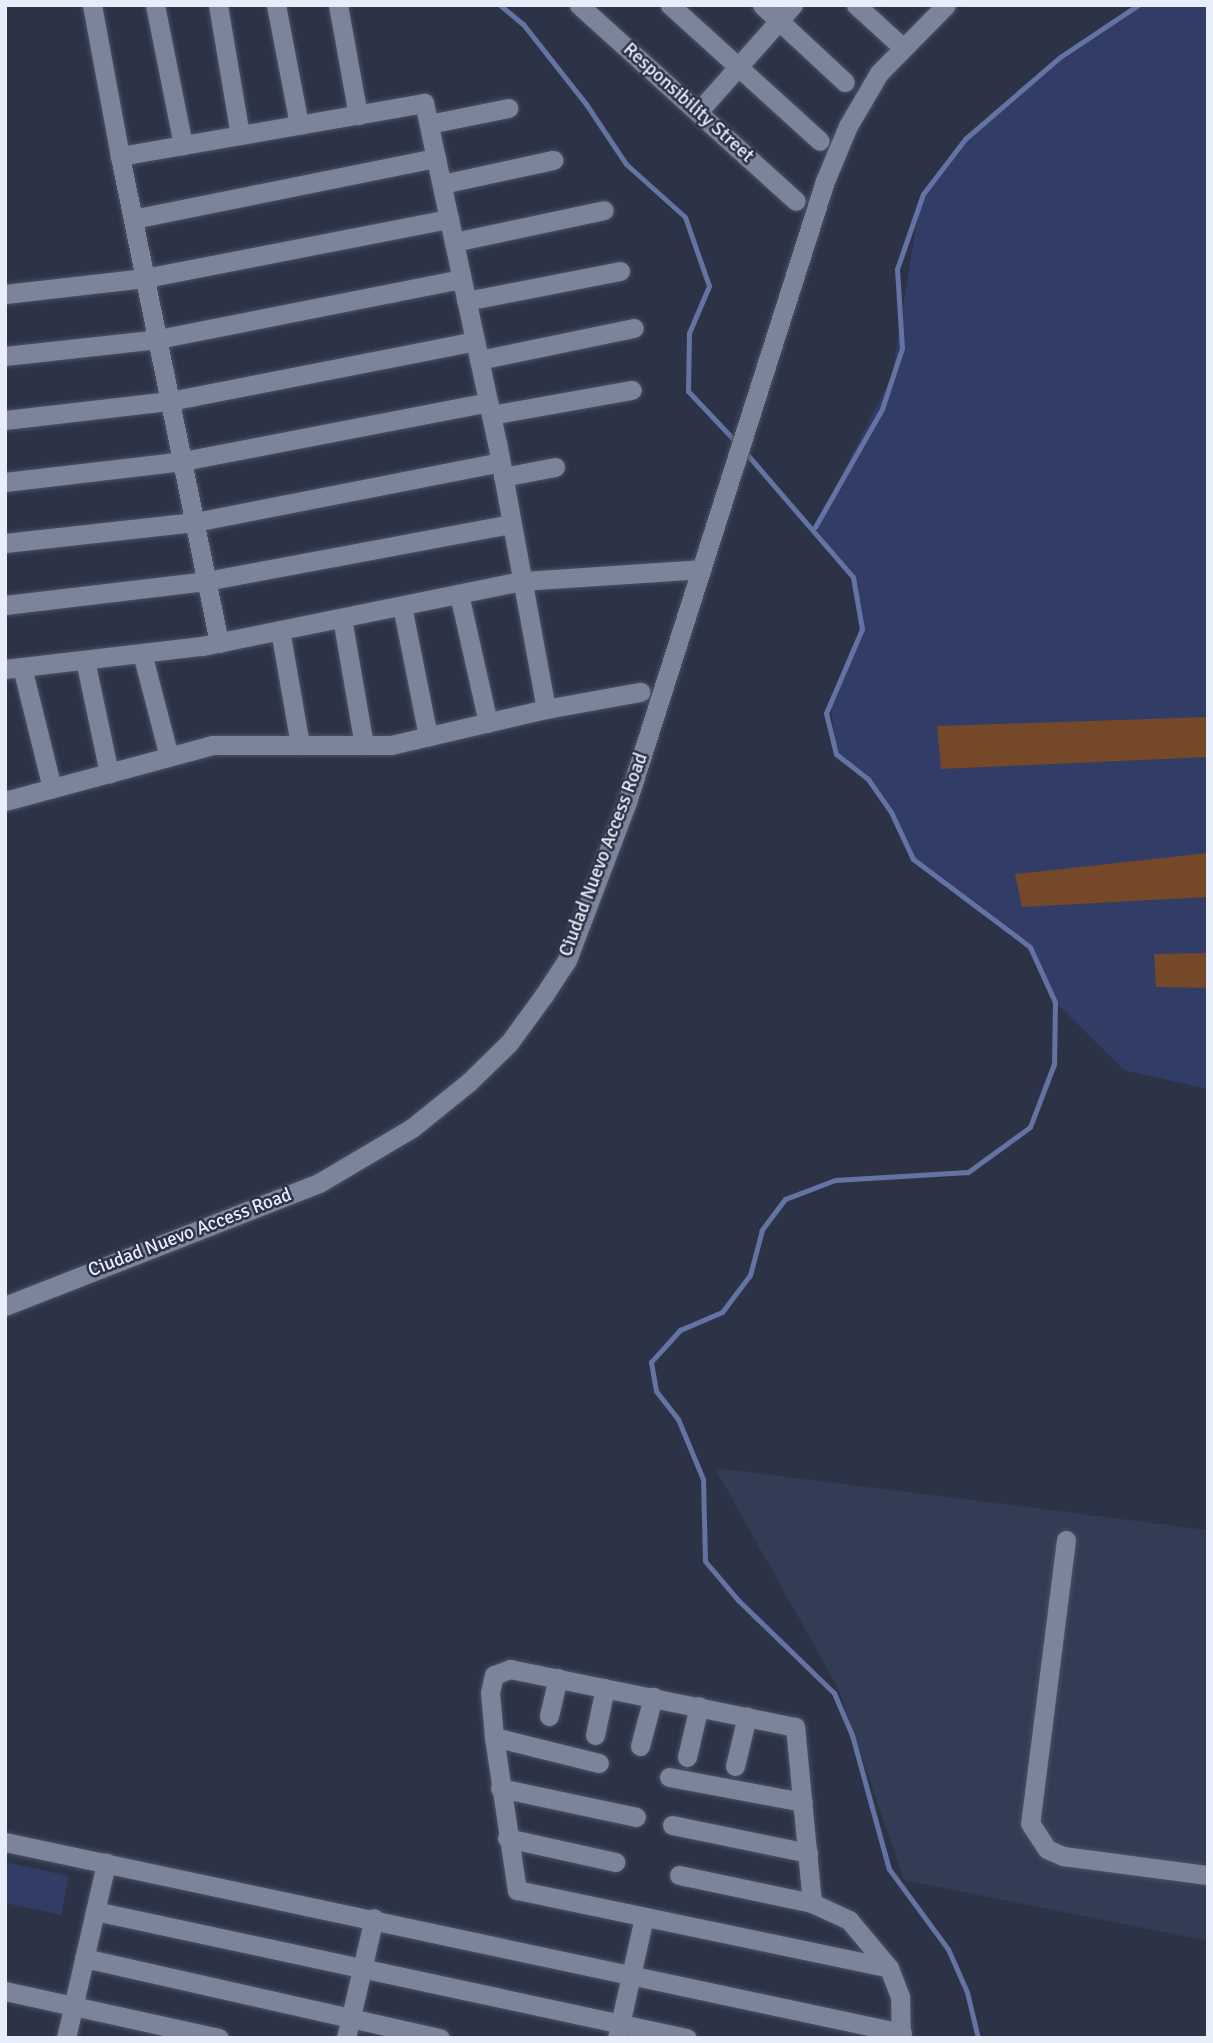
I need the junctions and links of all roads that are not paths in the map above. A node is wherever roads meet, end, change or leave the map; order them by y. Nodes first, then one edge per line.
1 (92, 5) edge
2 (155, 5) edge
3 (218, 5) edge
4 (276, 5) edge
5 (338, 5) edge
6 (579, 5) edge
7 (670, 5) edge
8 (762, 5) edge
9 (793, 5) edge
10 (856, 5) edge
11 (946, 5) edge
12 (779, 21) junction
13 (902, 47) junction
14 (738, 67) junction
15 (845, 82) dead end
16 (508, 108) dead end
17 (698, 112) junction
18 (358, 115) junction
19 (429, 124) junction
20 (299, 125) junction
21 (240, 135) junction
22 (820, 141) dead end
23 (183, 145) junction
24 (120, 156) junction
25 (436, 158) junction
26 (554, 160) dead end
27 (442, 184) junction
28 (796, 201) dead end
29 (604, 211) dead end
30 (133, 219) junction
31 (449, 219) junction
32 (454, 242) junction
33 (620, 271) dead end
34 (145, 278) junction
35 (461, 279) junction
36 (5, 294) edge
37 (466, 301) junction
38 (634, 328) dead end
39 (158, 339) junction
40 (477, 351) junction
41 (5, 356) edge
42 (632, 390) dead end
43 (170, 401) junction
44 (489, 409) junction
45 (5, 419) edge
46 (183, 461) junction
47 (555, 467) dead end
48 (501, 469) junction
49 (5, 482) edge
50 (195, 522) junction
51 (511, 524) junction
52 (5, 543) edge
53 (702, 569) junction
54 (206, 581) junction
55 (522, 581) junction
56 (459, 594) junction
57 (5, 605) edge
58 (402, 606) junction
59 (342, 618) junction
60 (280, 631) junction
61 (219, 643) junction
62 (142, 653) junction
63 (85, 660) junction
64 (14, 668) edge
65 (640, 692) dead end
66 (546, 709) junction
67 (488, 723) junction
68 (428, 736) junction
69 (300, 745) junction
70 (364, 745) junction
71 (169, 757) junction
72 (109, 773) junction
73 (51, 788) junction
74 (5, 800) edge
75 (5, 1306) edge
76 (1066, 1540) dead end
77 (558, 1678) junction
78 (605, 1688) junction
79 (653, 1697) junction
80 (699, 1706) junction
81 (549, 1716) dead end
82 (747, 1716) junction
83 (595, 1735) dead end
84 (494, 1737) junction
85 (640, 1746) dead end
86 (687, 1757) dead end
87 (599, 1763) dead end
88 (735, 1766) dead end
89 (669, 1776) dead end
90 (499, 1788) junction
91 (803, 1802) junction
92 (636, 1817) dead end
93 (672, 1825) dead end
94 (507, 1838) junction
95 (5, 1842) edge
96 (808, 1853) junction
97 (615, 1862) dead end
98 (106, 1863) junction
99 (679, 1875) dead end
100 (1208, 1875) edge
101 (812, 1903) junction
102 (95, 1911) junction
103 (644, 1917) junction
104 (374, 1918) junction
105 (84, 1958) junction
106 (363, 1966) junction
107 (889, 1968) junction
108 (631, 1974) junction
109 (5, 1991) edge
110 (73, 2006) junction
111 (348, 2028) edge
112 (618, 2031) edge
113 (902, 2036) edge
114 (66, 2038) edge
115 (219, 2038) edge
116 (440, 2038) edge
117 (687, 2038) edge

1 - 24 street
2 - 23 street
3 - 21 street
4 - 20 street
5 - 18 street
6 - 17 street, Responsibility Street
7 - 14 street
8 - 12 street
9 - 12 street
10 - 13 street
11 - 13 street
12 - 14 street
12 - 15 street
13 - 53 street, Ciudad Nuevo Access Road
14 - 17 street
14 - 22 street
16 - 19 street
17 - 28 street, Responsibility Street
18 - 19 street
18 - 20 street
19 - 25 street
20 - 21 street
21 - 23 street
23 - 24 street
24 - 30 street
25 - 27 street
25 - 30 street
26 - 27 street
27 - 31 street
29 - 32 street
30 - 34 street
31 - 32 street
31 - 34 street
32 - 35 street
33 - 37 street
34 - 36 street
34 - 39 street
35 - 37 street
35 - 39 street
37 - 40 street
38 - 40 street
39 - 41 street
39 - 43 street
40 - 43 street
40 - 44 street
42 - 44 street
43 - 45 street
43 - 46 street
44 - 46 street
44 - 48 street
46 - 49 street
46 - 50 street
47 - 48 street
48 - 50 street
48 - 51 street
50 - 52 street
50 - 54 street
51 - 54 street
51 - 55 street
53 - 55 street
53 - 75 street, Ciudad Nuevo Access Road
54 - 57 street
54 - 61 street
55 - 56 street
55 - 66 street
56 - 58 street
56 - 67 street
58 - 59 street
58 - 68 street
59 - 60 street
59 - 70 street
60 - 61 street
60 - 69 street
61 - 62 street
62 - 63 street
62 - 71 street
63 - 64 street
63 - 72 street
64 - 73 street
65 - 66 street
66 - 67 street
67 - 68 street
68 - 70 street
69 - 70 street
69 - 71 street
71 - 72 street
72 - 73 street
73 - 74 street
76 - 100 street
77 - 78 street
77 - 81 street
77 - 84 street
78 - 79 street
78 - 83 street
79 - 80 street
79 - 85 street
80 - 82 street
80 - 86 street
82 - 88 street
82 - 91 street
84 - 87 street
84 - 90 street
89 - 91 street
90 - 92 street
90 - 94 street
91 - 96 street
93 - 96 street
94 - 97 street
94 - 103 street
95 - 98 street
96 - 101 street
98 - 102 street
98 - 104 street
99 - 101 street
101 - 107 street
102 - 105 street
102 - 106 street
103 - 107 street
103 - 108 street
104 - 106 street
104 - 108 street
105 - 110 street
105 - 111 street
106 - 111 street
106 - 112 street
107 - 113 street
108 - 112 street
108 - 113 street
109 - 110 street
110 - 114 street
110 - 115 street
111 - 116 street
112 - 117 street

